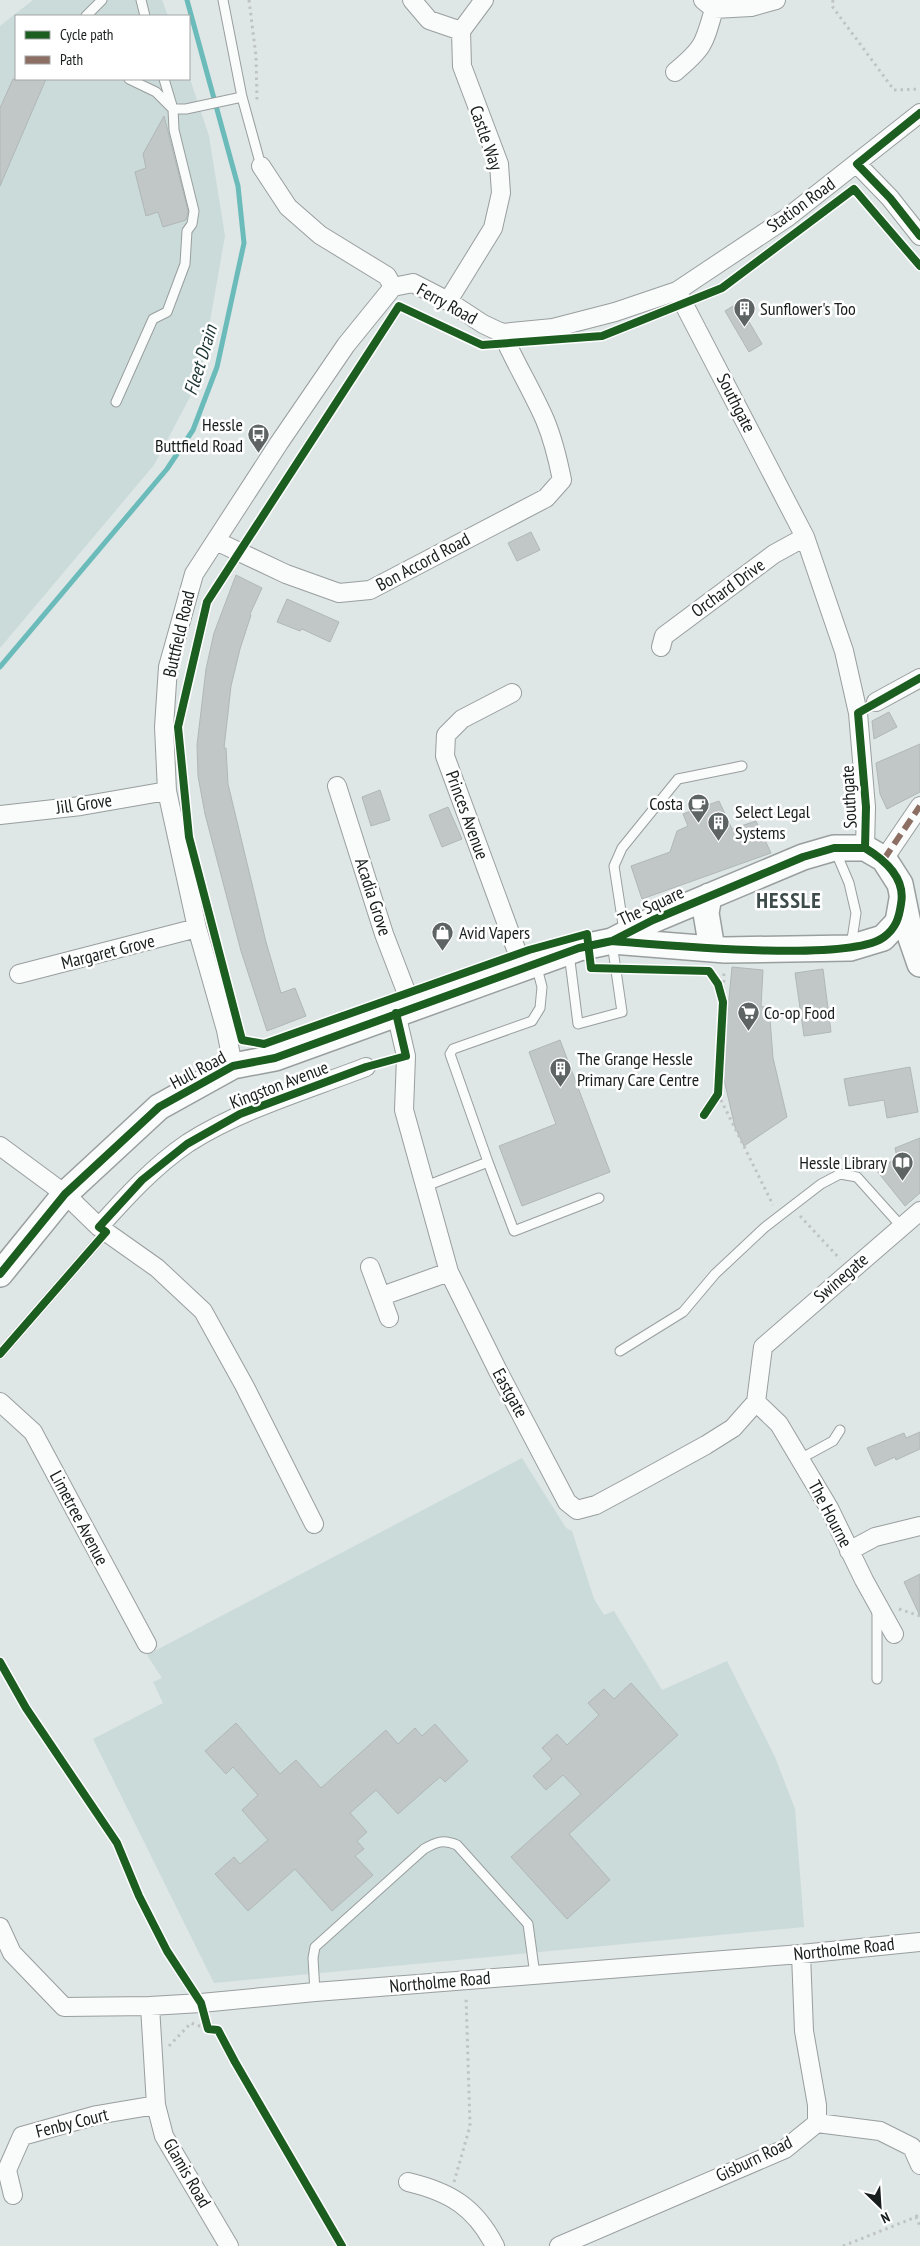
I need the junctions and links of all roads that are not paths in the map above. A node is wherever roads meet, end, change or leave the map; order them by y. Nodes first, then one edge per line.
1 (102, 0) edge
2 (141, 0) edge
3 (222, 0) edge
4 (412, 0) edge
5 (484, 0) edge
6 (776, 0) edge
7 (708, 4) edge
8 (87, 15) edge
9 (146, 15) edge
10 (462, 30) junction
11 (676, 72) dead end
12 (131, 80) edge
13 (164, 80) edge
14 (242, 97) junction
15 (173, 109) junction
16 (920, 113) edge
17 (857, 164) junction
18 (261, 166) joint
19 (920, 236) edge
20 (393, 287) junction
21 (677, 291) junction
22 (448, 301) junction
23 (502, 333) junction
24 (116, 402) dead end
25 (805, 537) junction
26 (216, 541) junction
27 (660, 647) dead end
28 (920, 678) edge
29 (512, 693) dead end
30 (876, 702) dead end
31 (742, 766) dead end
32 (337, 786) dead end
33 (167, 791) junction
34 (920, 806) edge
35 (0, 814) edge
36 (834, 848) junction
37 (874, 854) junction
38 (903, 894) junction
39 (709, 896) junction
40 (197, 928) junction
41 (618, 937) junction
42 (883, 938) junction
43 (911, 938) junction
44 (850, 948) junction
45 (719, 949) junction
46 (569, 952) junction
47 (920, 964) edge
48 (530, 966) junction
49 (18, 974) dead end
50 (404, 1010) junction
51 (233, 1066) junction
52 (366, 1067) dead end
53 (0, 1146) edge
54 (488, 1162) junction
55 (426, 1186) junction
56 (65, 1194) junction
57 (599, 1198) dead end
58 (920, 1211) edge
59 (901, 1226) junction
60 (103, 1229) junction
61 (370, 1267) dead end
62 (449, 1272) junction
63 (0, 1274) edge
64 (382, 1296) junction
65 (389, 1318) dead end
66 (620, 1351) dead end
67 (0, 1354) edge
68 (0, 1402) edge
69 (756, 1402) junction
70 (840, 1430) dead end
71 (800, 1459) junction
72 (314, 1524) dead end
73 (920, 1526) edge
74 (849, 1551) junction
75 (877, 1603) junction
76 (894, 1634) dead end
77 (147, 1644) dead end
78 (877, 1679) dead end
79 (0, 1927) edge
80 (920, 1942) edge
81 (801, 1954) junction
82 (535, 1974) junction
83 (315, 1992) junction
84 (150, 2006) junction
85 (156, 2105) junction
86 (817, 2124) junction
87 (920, 2165) edge
88 (408, 2182) dead end
89 (13, 2195) dead end
90 (229, 2246) edge
91 (495, 2246) edge
92 (559, 2246) edge

1 - 8 lane
2 - 9 lane
3 - 14 lane
4 - 10 street
5 - 10 street
6 - 7 street
7 - 11 street
10 - 22 street, Castle Way
12 - 15 lane
13 - 15 lane
14 - 15 lane
14 - 18 lane
15 - 24 lane
16 - 17 street, Station Road
17 - 19 street
17 - 21 street, Station Road
18 - 20 street, Ferry Road
20 - 22 street, Ferry Road
20 - 26 street, Buttfield Road
21 - 23 street
21 - 25 street, Southgate
22 - 23 street, Ferry Road
23 - 26 street, Bon Accord Road
25 - 27 street, Orchard Drive
25 - 37 street, Southgate
26 - 33 street, Buttfield Road
28 - 30 street
29 - 48 street, Princes Avenue
31 - 41 lane
32 - 50 street, Acadia Grove
33 - 35 street, Jill Grove
33 - 40 street, Buttfield Road
34 - 37 street
36 - 37 street, The Square
36 - 39 street, The Square
36 - 44 lane
37 - 38 street
38 - 42 street
38 - 43 street
39 - 41 street, The Square
39 - 45 street, The Square
40 - 49 street, Margaret Grove
40 - 51 street, Buttfield Road
41 - 45 street, The Square
41 - 46 street, Hull Road
41 - 46 lane
42 - 43 street
42 - 44 street, The Square
43 - 47 street
44 - 45 street, The Square
46 - 48 street, Hull Road
48 - 50 street, Hull Road
48 - 54 lane
50 - 51 street, Hull Road
50 - 55 street, Eastgate
51 - 56 street, Hull Road
52 - 60 street, Kingston Avenue
53 - 56 street
54 - 55 lane
54 - 57 lane
55 - 62 street, Eastgate
56 - 60 street
56 - 63 street, Hull Road
58 - 59 street, Swinegate
59 - 66 lane
59 - 69 street, Swinegate
60 - 67 lane
60 - 72 street
61 - 64 street
62 - 64 street
62 - 69 street, Eastgate
64 - 65 street
68 - 77 street, Limetree Avenue
69 - 71 street, The Hourne
70 - 71 lane
71 - 74 street, The Hourne
73 - 74 street
74 - 75 street, The Hourne
75 - 76 street, The Hourne
75 - 78 lane
79 - 84 street, Northolme Road
80 - 81 street, Northolme Road
81 - 82 street, Northolme Road
81 - 86 street
82 - 83 street, Northolme Road
82 - 83 lane
83 - 84 street, Northolme Road
84 - 85 street, Glamis Road
85 - 89 street, Fenby Court
85 - 90 street, Glamis Road
86 - 87 street
86 - 92 street, Gisburn Road
88 - 91 street

